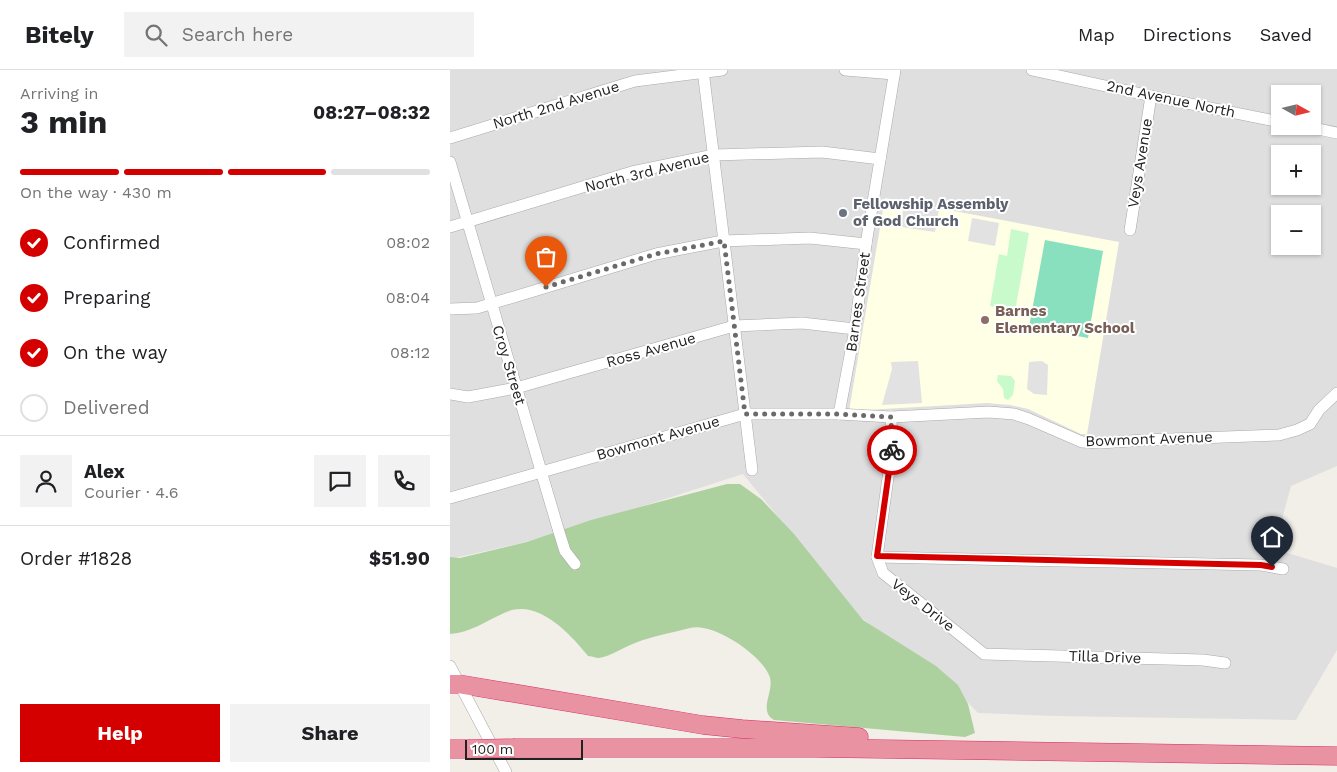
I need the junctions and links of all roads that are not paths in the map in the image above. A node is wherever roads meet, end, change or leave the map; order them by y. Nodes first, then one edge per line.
1 (722, 70) edge
2 (845, 70) edge
3 (1032, 70) edge
4 (704, 71) edge
5 (895, 72) edge
6 (1151, 96) junction
7 (1271, 120) edge
8 (1321, 130) edge
9 (1337, 133) edge
10 (450, 138) edge
11 (714, 155) junction
12 (880, 159) junction
13 (450, 162) edge
14 (468, 222) junction
15 (450, 227) edge
16 (1130, 230) dead end
17 (724, 241) junction
18 (866, 244) junction
19 (491, 304) junction
20 (450, 309) edge
21 (734, 326) junction
22 (855, 330) junction
23 (516, 388) junction
24 (1337, 393) edge
25 (450, 394) edge
26 (745, 414) junction
27 (839, 414) junction
28 (891, 417) junction
29 (752, 470) dead end
30 (542, 472) junction
31 (450, 498) edge
32 (877, 556) junction
33 (575, 564) dead end
34 (1283, 569) dead end
35 (984, 654) joint
36 (1226, 663) dead end
37 (450, 666) edge
38 (455, 684) edge
39 (450, 750) edge
40 (1029, 750) junction
41 (1337, 756) edge
42 (506, 772) edge

1 - 4 street, North 2nd Avenue
2 - 5 street
3 - 6 street, 2nd Avenue North
4 - 10 street, North 2nd Avenue
4 - 11 street
5 - 12 street, Barnes Street
6 - 7 street, 2nd Avenue North
6 - 16 street, Veys Avenue
8 - 9 street
11 - 12 street, North 3rd Avenue
11 - 14 street, North 3rd Avenue
11 - 17 street
12 - 18 street, Barnes Street
13 - 14 street, Croy Street
14 - 15 street, North 3rd Avenue
14 - 19 street, Croy Street
17 - 18 street
17 - 19 street
17 - 21 street
18 - 22 street, Barnes Street
19 - 20 street
19 - 23 street, Croy Street
21 - 22 street, Ross Avenue
21 - 23 street, Ross Avenue
21 - 26 street
22 - 27 street, Barnes Street
23 - 25 street, Ross Avenue
23 - 30 street, Croy Street
24 - 28 street, Bowmont Avenue
26 - 27 street, Bowmont Avenue
26 - 29 street
26 - 30 street, Bowmont Avenue
27 - 28 street, Bowmont Avenue
28 - 32 street
30 - 31 street, Bowmont Avenue
30 - 33 street, Croy Street
32 - 34 street
32 - 35 street, Veys Drive
35 - 36 street, Tilla Drive
37 - 38 street
38 - 40 highway
38 - 42 street
39 - 40 highway, bridge
40 - 41 highway

